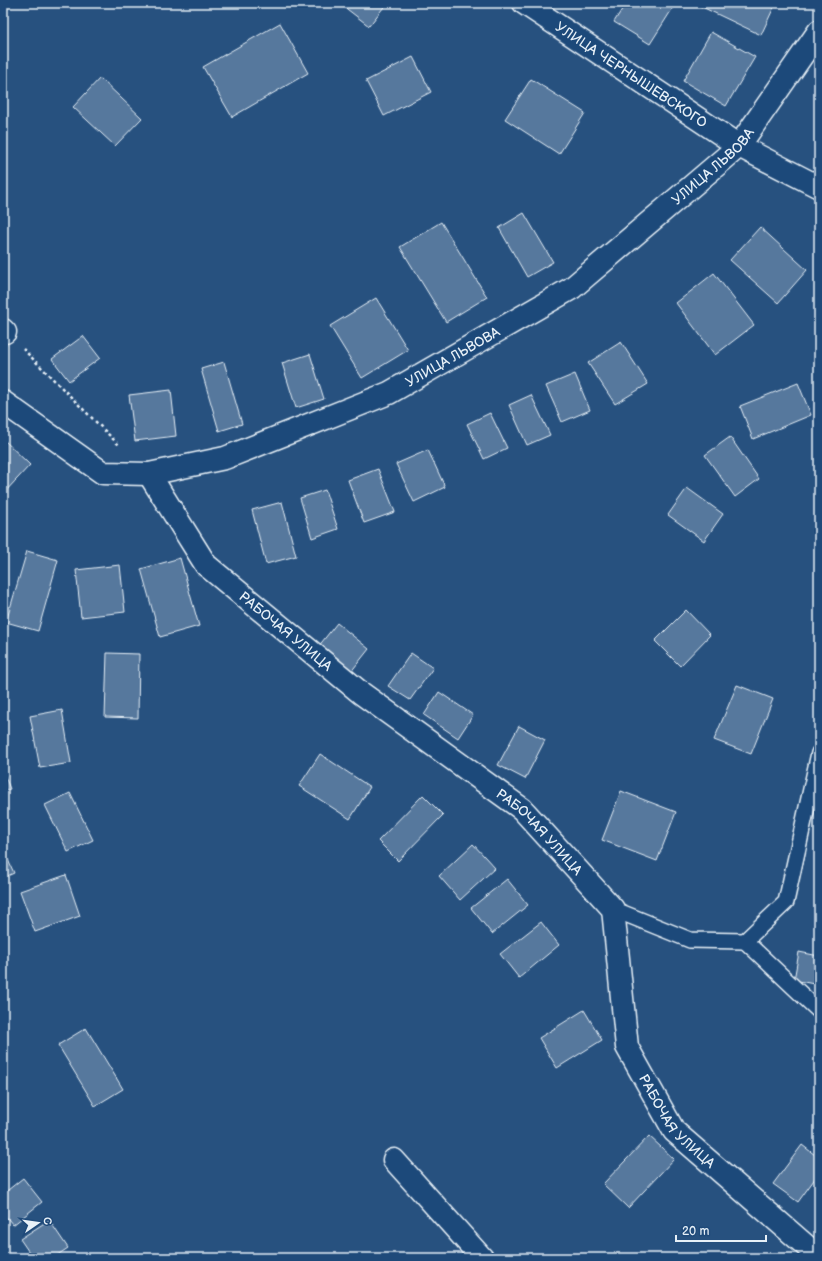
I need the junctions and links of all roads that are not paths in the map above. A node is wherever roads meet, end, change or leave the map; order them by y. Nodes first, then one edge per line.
1 (524, 3) edge
2 (819, 31) edge
3 (739, 146) junction
4 (819, 187) edge
5 (3, 402) edge
6 (149, 474) junction
7 (819, 753) edge
8 (613, 909) junction
9 (746, 941) junction
10 (819, 1011) edge
11 (394, 1160) dead end
12 (819, 1257) edge
13 (482, 1258) edge

1 - 3 street, УЛИЦА ЧЕРНЫШЕВСКОГО
2 - 3 street, УЛИЦА ЛЬВОВА
3 - 4 street, УЛИЦА ЧЕРНЫШЕВСКОГО
3 - 6 street, УЛИЦА ЛЬВОВА
5 - 6 street, УЛИЦА ЛЬВОВА
6 - 8 street, РАБОЧАЯ УЛИЦА
7 - 9 lane
8 - 9 lane
8 - 12 street, РАБОЧАЯ УЛИЦА
9 - 10 lane
11 - 13 street

